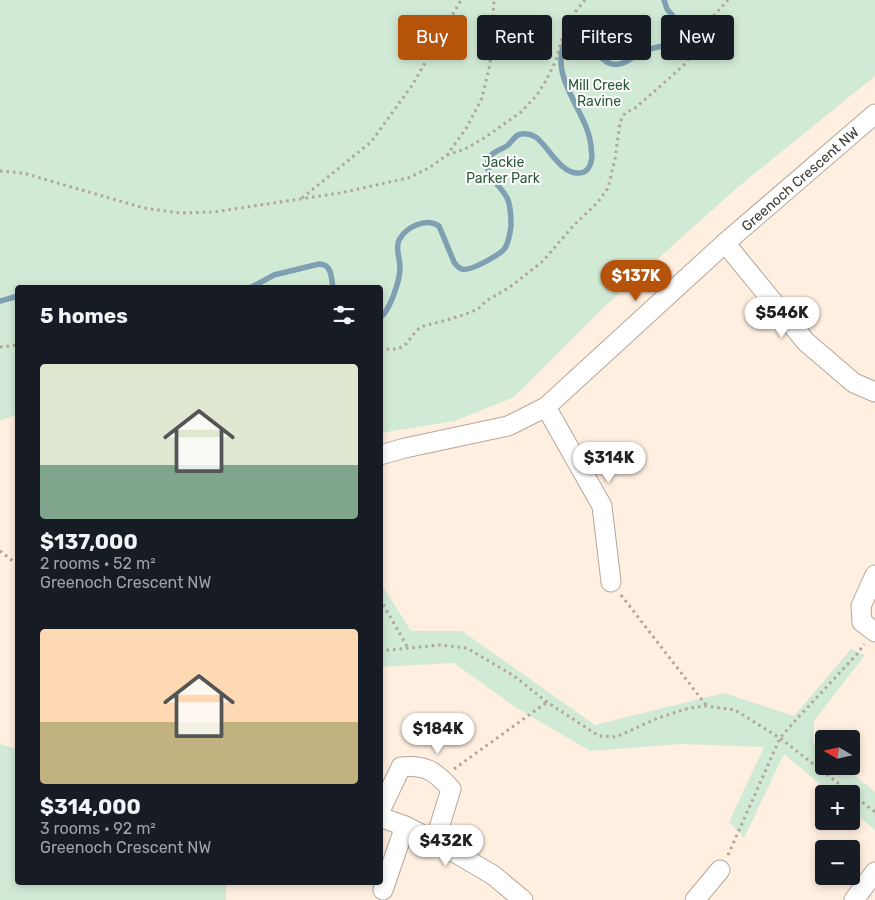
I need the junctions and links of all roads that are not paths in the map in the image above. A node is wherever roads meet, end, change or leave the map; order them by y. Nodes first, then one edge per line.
1 (875, 114) edge
2 (725, 243) junction
3 (875, 392) edge
4 (546, 407) junction
5 (383, 454) edge
6 (875, 575) edge
7 (611, 582) road end
8 (874, 632) edge
9 (383, 805) edge
10 (383, 818) edge
11 (405, 826) junction
12 (436, 841) junction
13 (720, 870) road end
14 (875, 872) edge
15 (383, 890) dead end
16 (523, 900) edge
17 (696, 900) edge
18 (854, 900) edge

1 - 2 street, Greenoch Crescent NW
2 - 3 street
2 - 4 street, Greenoch Crescent NW
4 - 5 street, Greenoch Crescent NW
4 - 7 street
6 - 8 street
9 - 12 street
10 - 11 street
11 - 12 street
11 - 15 street
12 - 16 street
13 - 17 street
14 - 18 street

